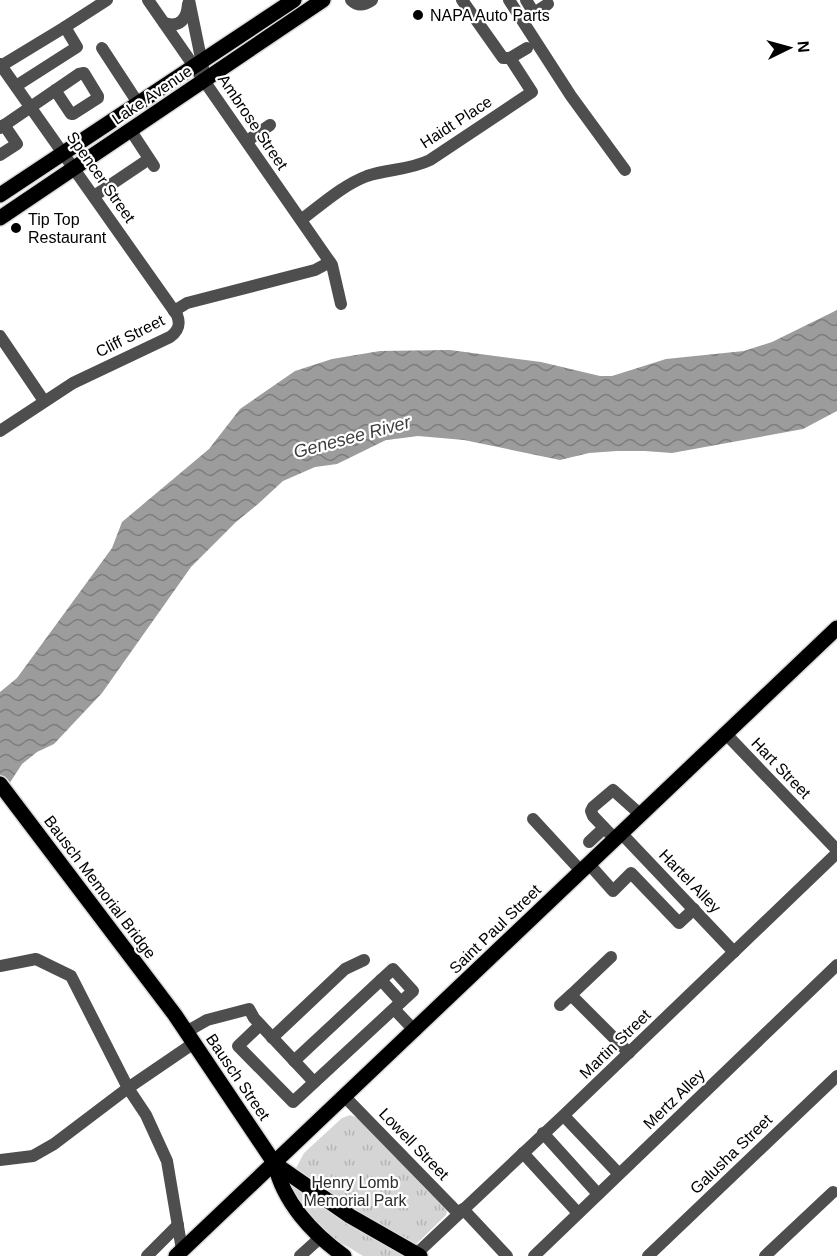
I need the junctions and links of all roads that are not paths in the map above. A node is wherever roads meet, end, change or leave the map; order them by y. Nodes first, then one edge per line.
1 (107, 0) edge
2 (148, 0) edge
3 (188, 0) edge
4 (294, 0) edge
5 (323, 0) edge
6 (351, 0) edge
7 (372, 0) edge
8 (462, 0) edge
9 (509, 0) edge
10 (526, 0) edge
11 (548, 4) dead end
12 (164, 23) junction
13 (65, 27) junction
14 (102, 48) dead end
15 (527, 48) dead end
16 (510, 58) junction
17 (198, 62) junction
18 (1, 65) edge
19 (205, 81) junction
20 (16, 86) junction
21 (55, 90) dead end
22 (138, 102) junction
23 (31, 107) junction
24 (270, 125) dead end
25 (2, 127) edge
26 (131, 130) junction
27 (247, 141) junction
28 (64, 152) junction
29 (0, 155) edge
30 (75, 168) junction
31 (625, 170) dead end
32 (0, 195) edge
33 (94, 196) junction
34 (0, 218) edge
35 (300, 220) junction
36 (330, 262) junction
37 (340, 304) dead end
38 (174, 311) junction
39 (1, 339) edge
40 (44, 401) junction
41 (0, 431) edge
42 (837, 628) edge
43 (726, 735) junction
44 (0, 784) edge
45 (641, 815) junction
46 (532, 819) dead end
47 (614, 833) junction
48 (590, 842) dead end
49 (837, 851) edge
50 (585, 868) junction
51 (694, 909) junction
52 (734, 951) junction
53 (610, 957) dead end
54 (364, 960) dead end
55 (837, 965) edge
56 (0, 966) edge
57 (571, 995) junction
58 (398, 1005) junction
59 (560, 1005) dead end
60 (171, 1011) joint
61 (260, 1025) junction
62 (415, 1031) junction
63 (190, 1037) junction
64 (272, 1038) junction
65 (629, 1053) junction
66 (294, 1061) junction
67 (837, 1076) edge
68 (314, 1082) junction
69 (128, 1088) junction
70 (345, 1097) junction
71 (564, 1116) junction
72 (543, 1133) junction
73 (523, 1152) junction
74 (0, 1160) edge
75 (275, 1164) junction
76 (619, 1174) junction
77 (833, 1192) dead end
78 (598, 1194) junction
79 (461, 1211) junction
80 (578, 1213) junction
81 (178, 1225) junction
82 (321, 1237) junction
83 (179, 1253) edge
84 (417, 1255) edge
85 (147, 1256) edge
86 (300, 1256) edge
87 (344, 1256) edge
88 (507, 1256) edge
89 (534, 1256) edge
90 (648, 1256) edge
91 (765, 1256) edge

1 - 13 street
2 - 12 street, Ambrose Street
3 - 12 street
3 - 17 street
4 - 17 main road, Lake Avenue
5 - 19 main road, Lake Avenue
6 - 7 street
8 - 16 street
9 - 31 street
10 - 11 street
12 - 17 street, Ambrose Street
13 - 18 street
13 - 20 street
14 - 22 street
15 - 16 street
16 - 35 street, Haidt Place
17 - 19 street, Ambrose Street
17 - 22 main road, Lake Avenue
18 - 20 street, Spencer Street
19 - 26 main road, Lake Avenue
19 - 27 street, Ambrose Street
20 - 23 street, Spencer Street
21 - 23 street
22 - 28 main road, Lake Avenue
23 - 25 street
23 - 28 street, Spencer Street
24 - 27 street
25 - 29 street
26 - 30 main road, Lake Avenue
26 - 33 street
27 - 35 street, Ambrose Street
28 - 30 street, Spencer Street
28 - 32 main road, Lake Avenue
30 - 33 street, Spencer Street
30 - 34 main road, Lake Avenue
33 - 38 street, Spencer Street
35 - 36 street, Ambrose Street
36 - 37 street
36 - 38 street, Cliff Street
38 - 40 street, Cliff Street
39 - 40 street
40 - 41 street, Cliff Street
42 - 43 main road, Saint Paul Street
43 - 45 main road, Saint Paul Street
43 - 49 street, Hart Street
44 - 60 main road, Bausch Memorial Bridge
45 - 47 main road, Saint Paul Street
45 - 47 street
46 - 50 street
47 - 48 street
47 - 50 main road, Saint Paul Street
47 - 51 street, Hartel Alley
49 - 52 street, Martin Street
50 - 51 street
50 - 62 main road, Saint Paul Street
51 - 52 street, Hartel Alley
52 - 65 street, Martin Street
53 - 57 street
54 - 64 street
55 - 76 street, Mertz Alley
56 - 69 street
57 - 59 street
57 - 65 street
58 - 62 street
58 - 66 street
58 - 68 street
60 - 63 main road, Bausch Street
61 - 63 street
61 - 64 street
61 - 68 street
62 - 70 main road, Saint Paul Street
63 - 69 street
63 - 75 main road, Bausch Street
64 - 66 street
65 - 71 street, Martin Street
66 - 68 street
67 - 90 street, Galusha Street
69 - 74 street
69 - 81 street
70 - 75 main road, Saint Paul Street
70 - 79 street, Lowell Street
71 - 72 street, Martin Street
71 - 76 street
72 - 73 street, Martin Street
72 - 78 street
73 - 79 street, Martin Street
73 - 80 street
75 - 82 main road
75 - 83 main road, Saint Paul Street
75 - 84 main road
76 - 78 street, Mertz Alley
77 - 91 street
78 - 80 street, Mertz Alley
79 - 84 street, Martin Street
79 - 88 street, Lowell Street
80 - 89 street, Mertz Alley
81 - 83 street
81 - 85 street
82 - 86 street
82 - 87 main road

